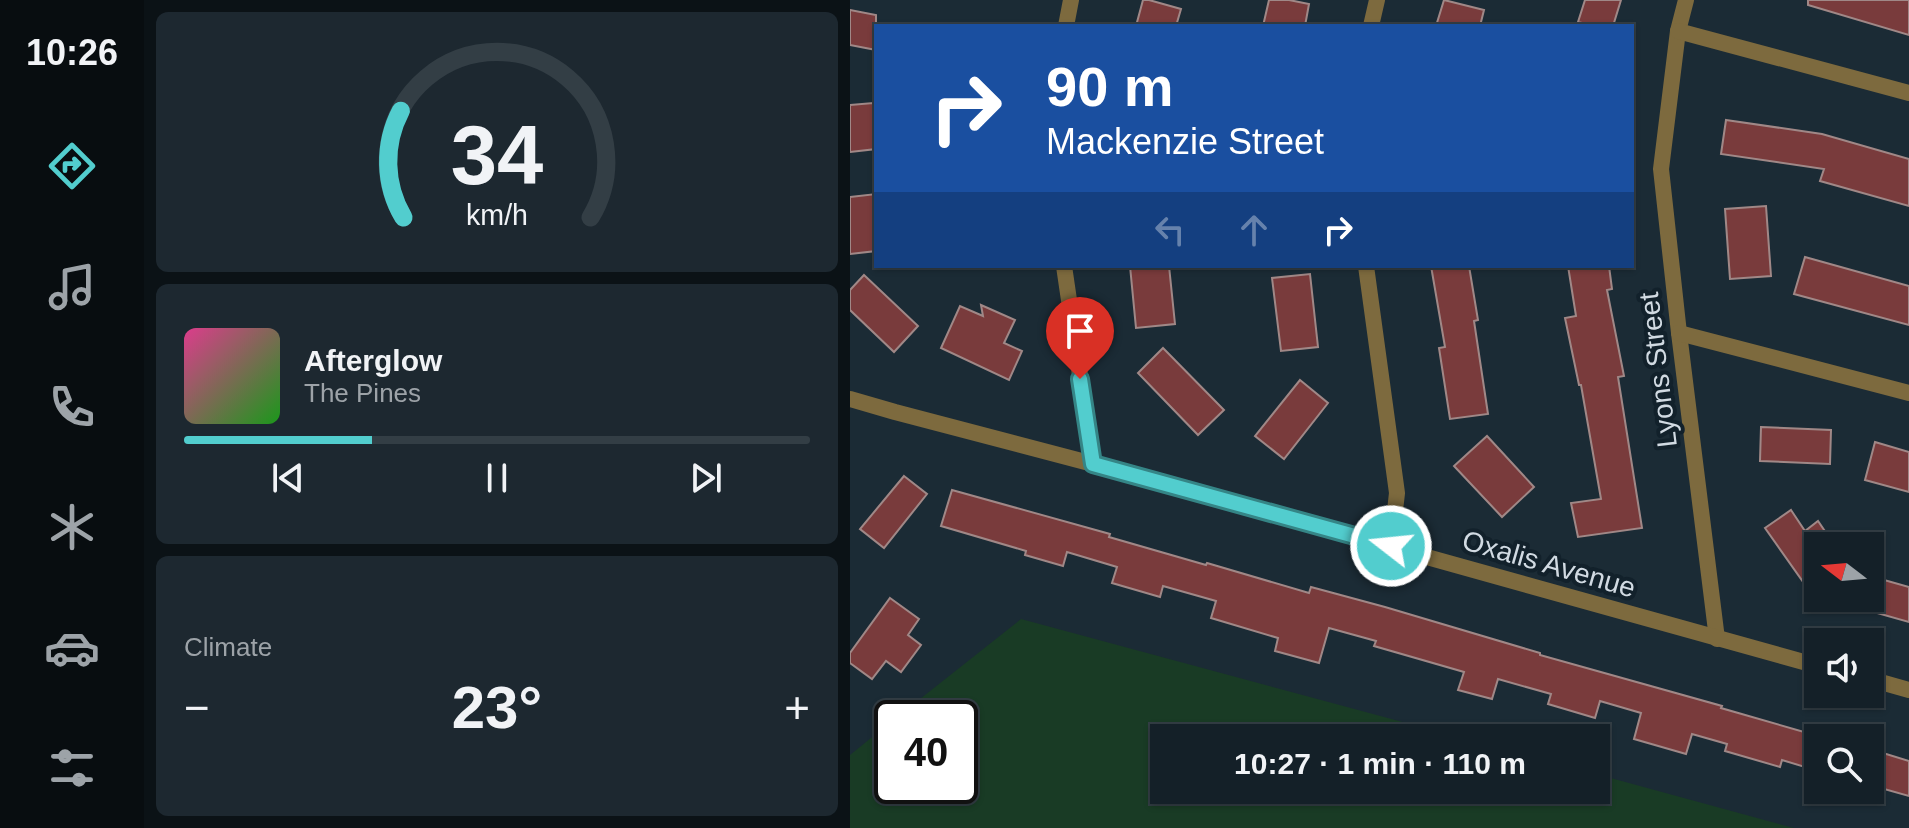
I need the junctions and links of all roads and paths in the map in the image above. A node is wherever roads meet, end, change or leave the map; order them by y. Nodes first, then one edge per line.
1 (1071, 0) edge
2 (1377, 0) edge
3 (1686, 0) edge
4 (1066, 24) edge
5 (1371, 24) edge
6 (1678, 31) junction
7 (1909, 93) edge
8 (1064, 268) edge
9 (1366, 268) edge
10 (1679, 333) junction
11 (1909, 393) edge
12 (850, 399) edge
13 (1093, 464) junction
14 (1391, 546) junction
15 (1717, 639) junction
16 (1804, 662) edge
17 (1884, 683) edge
18 (1909, 690) edge

1 - 4 street
2 - 5 street
3 - 6 street, Lyons Street
6 - 7 street
6 - 10 street, Lyons Street
8 - 13 street
9 - 14 street
10 - 11 street
10 - 15 street, Lyons Street
12 - 13 street, Oxalis Avenue
13 - 14 street, Oxalis Avenue
14 - 15 street, Oxalis Avenue
15 - 16 street, Oxalis Avenue
17 - 18 street

